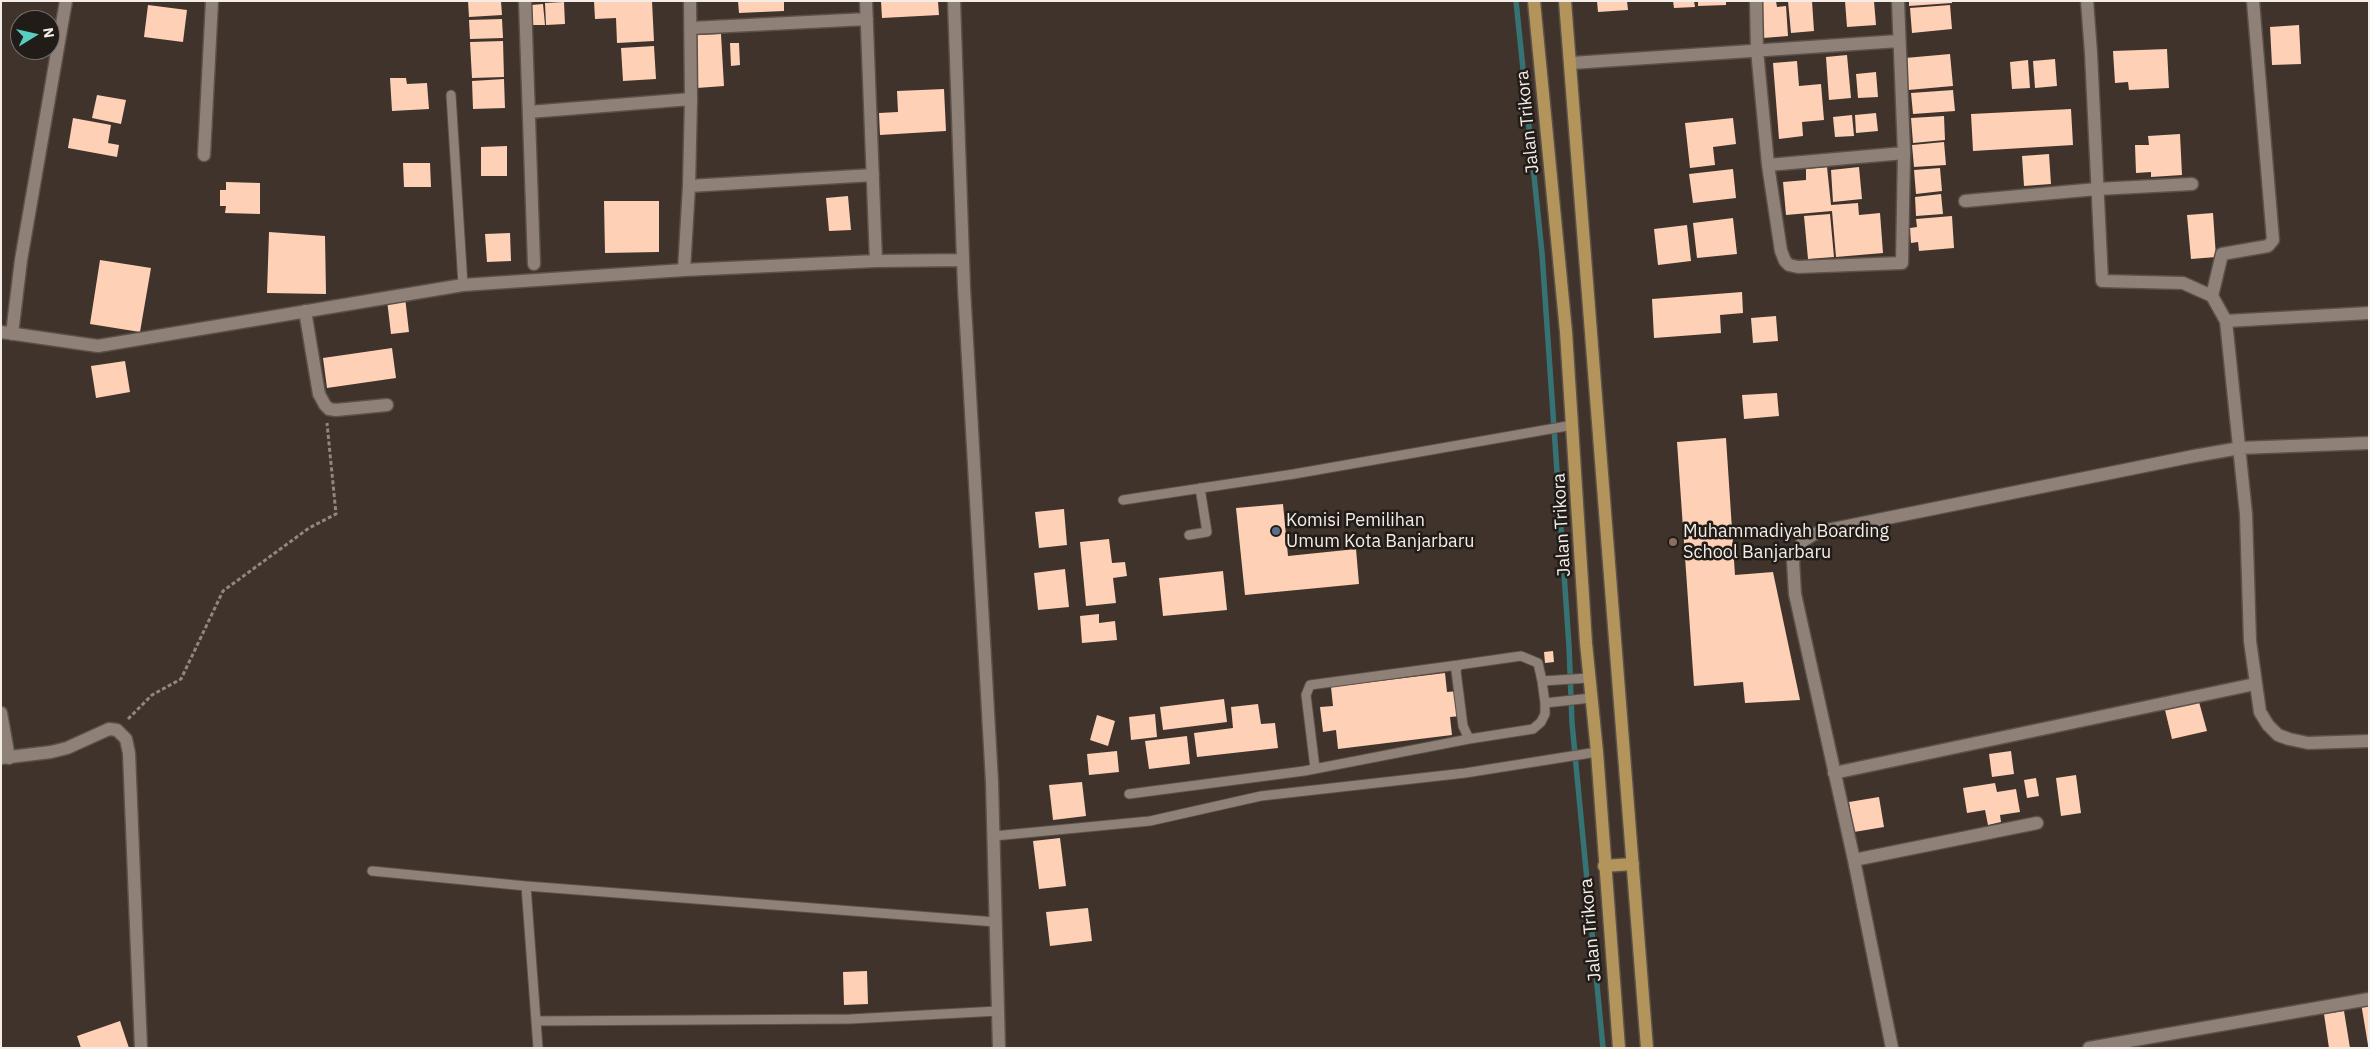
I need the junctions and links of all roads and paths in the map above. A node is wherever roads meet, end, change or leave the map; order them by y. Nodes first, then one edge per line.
1 (66, 1) edge
2 (212, 1) edge
3 (525, 1) edge
4 (690, 1) edge
5 (866, 1) edge
6 (954, 1) edge
7 (1534, 1) edge
8 (1565, 1) edge
9 (1756, 1) edge
10 (1898, 1) edge
11 (2087, 1) edge
12 (2253, 1) edge
13 (867, 19) junction
14 (691, 28) junction
15 (1899, 41) junction
16 (1757, 50) junction
17 (1572, 63) junction
18 (450, 96) dead end
19 (691, 99) junction
20 (528, 112) junction
21 (1904, 153) junction
22 (204, 155) dead end
23 (1768, 165) junction
24 (872, 175) junction
25 (2192, 184) dead end
26 (689, 186) junction
27 (2097, 189) junction
28 (1965, 201) dead end
29 (963, 260) junction
30 (876, 261) junction
31 (534, 264) dead end
32 (684, 270) junction
33 (463, 285) junction
34 (2212, 296) junction
35 (305, 311) junction
36 (2369, 313) edge
37 (2226, 321) junction
38 (7, 333) edge
39 (325, 405) junction
40 (387, 405) dead end
41 (1571, 426) junction
42 (2369, 443) edge
43 (2240, 448) junction
44 (1200, 488) junction
45 (1123, 500) dead end
46 (1189, 535) dead end
47 (1458, 665) junction
48 (1589, 678) junction
49 (1542, 681) junction
50 (2254, 684) junction
51 (1591, 698) junction
52 (1545, 703) junction
53 (1, 713) edge
54 (117, 730) junction
55 (1469, 739) junction
56 (2369, 741) edge
57 (1597, 752) junction
58 (5, 758) edge
59 (1315, 768) junction
60 (1834, 774) junction
61 (1129, 794) dead end
62 (2037, 823) dead end
63 (994, 836) junction
64 (1854, 860) junction
65 (1633, 864) junction
66 (1604, 866) junction
67 (372, 871) dead end
68 (526, 886) junction
69 (996, 922) junction
70 (2369, 999) edge
71 (998, 1011) junction
72 (536, 1021) junction
73 (141, 1048) edge
74 (538, 1048) edge
75 (999, 1048) edge
76 (1618, 1048) edge
77 (1648, 1048) edge
78 (1892, 1048) edge
79 (2089, 1048) edge

1 - 38 street
2 - 22 street
3 - 20 street
4 - 14 street
5 - 13 street
6 - 29 street
7 - 41 main road, Jalan Trikora
8 - 17 main road
9 - 16 street
10 - 15 street
11 - 27 street
12 - 34 street
13 - 14 street
13 - 24 street
14 - 19 street
15 - 16 street
15 - 21 street
16 - 17 street
16 - 23 street
17 - 65 main road
18 - 33 lane
19 - 20 street
19 - 26 street
20 - 31 street
21 - 23 street
21 - 23 street
24 - 26 street
24 - 30 street
25 - 27 street
26 - 32 street
27 - 28 street
27 - 34 street
29 - 30 street
29 - 63 street
30 - 32 street
32 - 33 street
33 - 35 street
34 - 37 street
35 - 38 street
35 - 39 street
36 - 37 street
37 - 43 street
39 - 40 street
39 - 54 path
41 - 44 lane
41 - 48 main road, Jalan Trikora
42 - 43 street
43 - 50 street
43 - 60 street
44 - 45 lane
44 - 46 lane
47 - 49 lane
47 - 55 lane
47 - 59 lane
48 - 49 lane
48 - 51 main road, Jalan Trikora
49 - 52 lane
50 - 56 street
50 - 60 street
51 - 52 lane
51 - 57 main road, Jalan Trikora
52 - 55 lane
53 - 58 street
54 - 58 street
54 - 73 street
55 - 59 lane
57 - 63 lane
57 - 66 main road, Jalan Trikora
59 - 61 lane
60 - 64 street
62 - 64 street
63 - 69 street
64 - 78 street
65 - 66 main road
65 - 77 main road
66 - 76 main road, Jalan Trikora
67 - 68 lane
68 - 69 lane
68 - 72 lane
69 - 71 street
70 - 79 street
71 - 72 lane
71 - 75 street
72 - 74 lane

